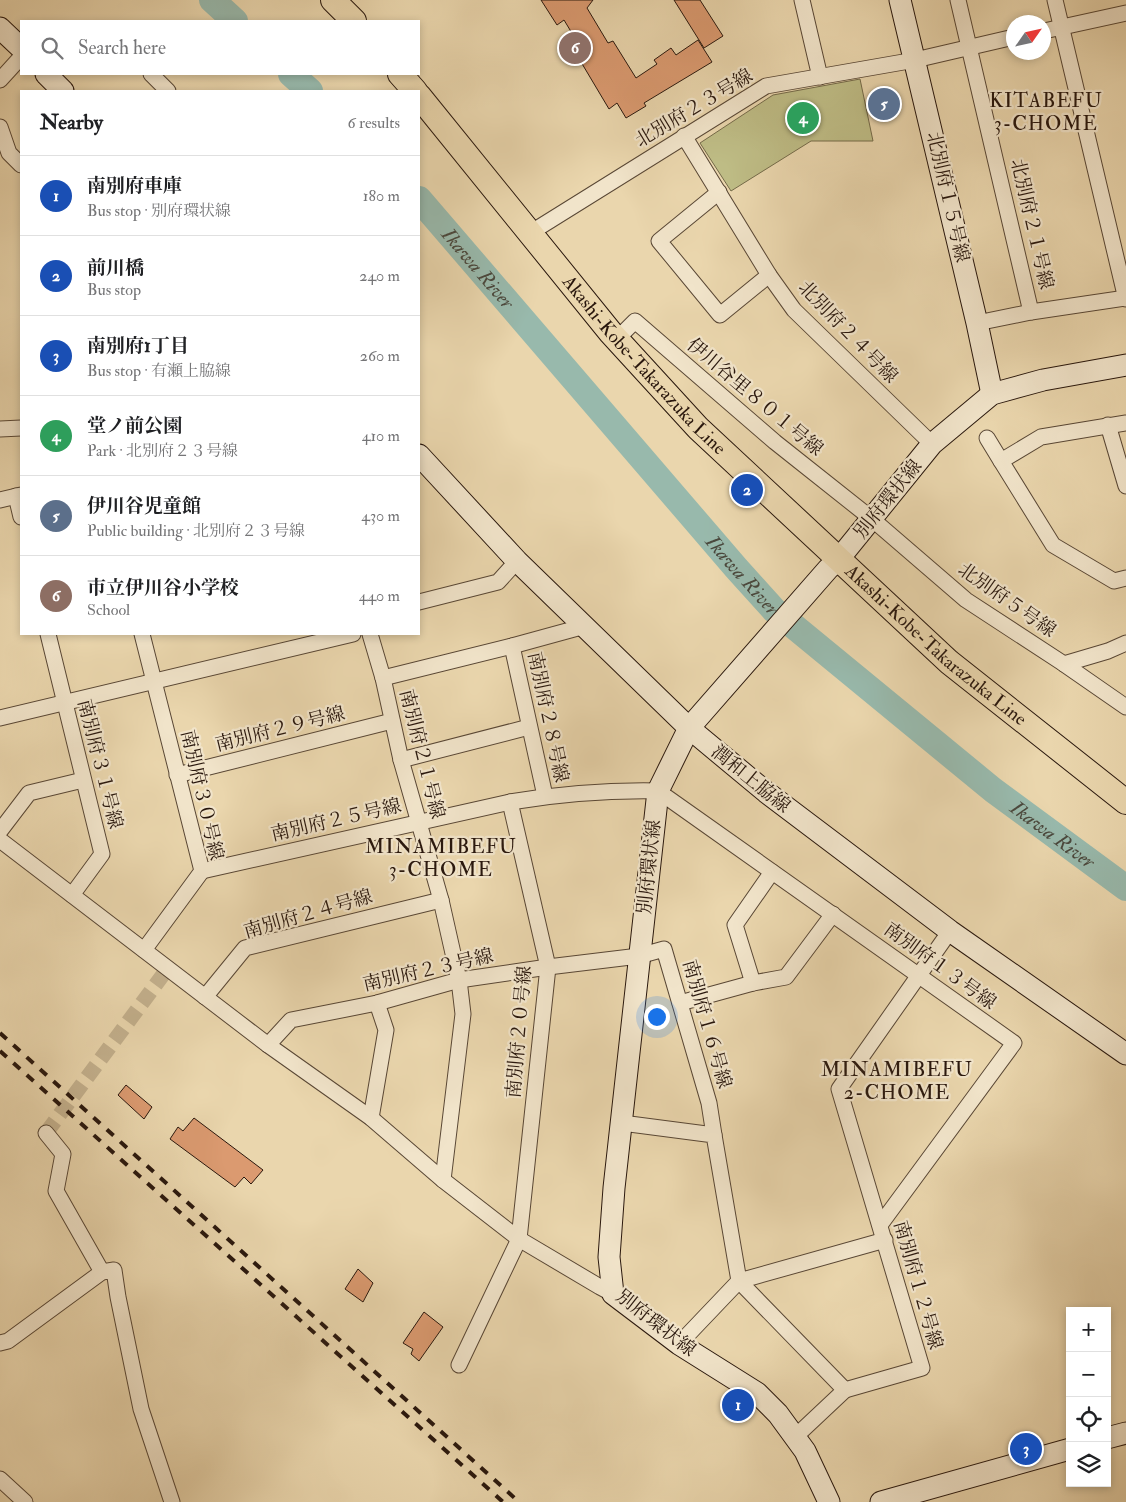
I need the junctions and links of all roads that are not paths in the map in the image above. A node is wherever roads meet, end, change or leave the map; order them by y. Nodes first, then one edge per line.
1 (333, 0) edge
2 (802, 0) edge
3 (900, 0) edge
4 (958, 0) edge
5 (1056, 0) edge
6 (1126, 13) edge
7 (353, 20) edge
8 (1062, 27) junction
9 (0, 28) edge
10 (1051, 29) edge
11 (1006, 40) edge
12 (20, 47) edge
13 (970, 47) junction
14 (20, 58) edge
15 (915, 60) junction
16 (152, 75) edge
17 (401, 75) edge
18 (820, 77) junction
19 (0, 80) edge
20 (167, 90) edge
21 (414, 90) edge
22 (420, 97) edge
23 (0, 127) edge
24 (684, 136) junction
25 (20, 164) edge
26 (719, 192) junction
27 (530, 233) junction
28 (769, 275) junction
29 (1126, 298) edge
30 (1031, 312) junction
31 (978, 324) junction
32 (616, 340) junction
33 (1126, 364) edge
34 (992, 394) junction
35 (1126, 423) edge
36 (1108, 425) junction
37 (20, 428) edge
38 (0, 429) edge
39 (987, 438) dead end
40 (932, 444) junction
41 (420, 456) edge
42 (1001, 461) junction
43 (1126, 486) edge
44 (19, 496) edge
45 (0, 500) edge
46 (872, 519) junction
47 (517, 561) junction
48 (833, 564) junction
49 (1126, 578) edge
50 (420, 602) edge
51 (585, 626) junction
52 (48, 635) edge
53 (142, 635) edge
54 (349, 635) edge
55 (370, 635) edge
56 (1126, 643) edge
57 (512, 646) junction
58 (1064, 664) junction
59 (384, 678) junction
60 (154, 681) junction
61 (64, 703) junction
62 (1126, 707) edge
63 (0, 718) edge
64 (392, 722) junction
65 (529, 726) junction
66 (689, 728) junction
67 (401, 760) junction
68 (177, 774) junction
69 (83, 780) junction
70 (658, 791) junction
71 (545, 796) junction
72 (510, 802) junction
73 (1126, 802) edge
74 (418, 822) junction
75 (0, 832) edge
76 (0, 840) edge
77 (202, 872) junction
78 (772, 872) junction
79 (72, 895) junction
80 (440, 900) junction
81 (833, 914) junction
82 (950, 932) junction
83 (144, 950) junction
84 (639, 956) junction
85 (548, 967) junction
86 (918, 976) junction
87 (459, 980) junction
88 (753, 983) junction
89 (205, 997) junction
90 (680, 1002) junction
91 (377, 1003) junction
92 (268, 1045) junction
93 (1126, 1054) edge
94 (371, 1118) junction
95 (622, 1123) junction
96 (46, 1133) dead end
97 (714, 1135) junction
98 (443, 1180) junction
99 (880, 1225) junction
100 (519, 1239) junction
101 (885, 1240) junction
102 (102, 1272) junction
103 (739, 1281) junction
104 (613, 1294) junction
105 (0, 1343) edge
106 (679, 1344) junction
107 (459, 1365) dead end
108 (845, 1390) junction
109 (1126, 1433) edge
110 (795, 1437) junction
111 (1111, 1437) edge
112 (1066, 1450) edge
113 (0, 1479) edge
114 (25, 1502) edge
115 (172, 1502) edge
116 (829, 1502) edge
117 (881, 1502) edge

1 - 7 main road
2 - 18 street
3 - 15 street, 北別府１５号線
4 - 13 street, 北別府２１号線
5 - 8 street
6 - 8 street
8 - 10 street
8 - 29 street
9 - 12 street
11 - 13 street, 北別府２３号線
13 - 15 street, 北別府２３号線
13 - 30 street, 北別府２１号線
14 - 19 street
15 - 18 street, 北別府２３号線
15 - 31 street, 北別府１５号線
16 - 20 street
17 - 21 main road
18 - 24 street, 北別府２３号線
22 - 27 main road, Akashi-Kobe-Takarazuka Line
23 - 25 street
24 - 26 street, 北別府２４号線
24 - 27 street, 北別府２３号線
26 - 28 street, 北別府２４号線
26 - 28 street
27 - 32 main road, Akashi-Kobe-Takarazuka Line
28 - 40 street, 北別府２４号線
29 - 30 street
30 - 31 street
31 - 34 street, 北別府１５号線
32 - 46 street, 伊川谷里８０１号線
32 - 48 main road, Akashi-Kobe-Takarazuka Line
33 - 34 street, 別府環状線
34 - 40 street, 別府環状線
35 - 36 street
36 - 42 street
36 - 43 street
37 - 38 street
39 - 42 street
40 - 46 street, 別府環状線
41 - 47 street, 潤和上脇線
42 - 49 street
44 - 45 street
46 - 48 street, 別府環状線
46 - 58 street, 北別府５号線
47 - 50 street
47 - 51 street, 潤和上脇線
48 - 66 street, 別府環状線
48 - 73 main road, Akashi-Kobe-Takarazuka Line
51 - 57 street
51 - 66 street, 潤和上脇線
52 - 61 street, 南別府３１号線
53 - 60 street, 南別府３０号線
54 - 60 street
55 - 59 street, 南別府２１号線
56 - 58 street
57 - 59 street
57 - 65 street, 南別府２８号線
58 - 62 street, 北別府５号線
59 - 64 street, 南別府２１号線
60 - 61 street
60 - 68 street, 南別府３０号線
61 - 63 street
61 - 69 street, 南別府３１号線
64 - 67 street, 南別府２１号線
64 - 68 street, 南別府２９号線
65 - 67 street
65 - 71 street, 南別府２８号線
66 - 70 street, 別府環状線
66 - 82 street, 潤和上脇線
67 - 74 street, 南別府２１号線
68 - 77 street, 南別府３０号線
69 - 75 street
69 - 79 street, 南別府３１号線
70 - 71 street, 南別府２５号線
70 - 78 street, 南別府１３号線
70 - 84 street, 別府環状線
71 - 72 street, 南別府２５号線
72 - 74 street, 南別府２５号線
72 - 85 street, 南別府２０号線
74 - 77 street, 南別府２５号線
74 - 80 street, 南別府２１号線
76 - 79 street
77 - 83 street, 南別府３０号線
78 - 81 street, 南別府１３号線
78 - 88 street
79 - 83 street
80 - 87 street, 南別府２１号線
80 - 89 street, 南別府２４号線
81 - 86 street, 南別府１３号線
81 - 88 street
82 - 86 street, 南別府１２号線
82 - 93 street, 潤和上脇線
83 - 89 street
84 - 85 street, 南別府２３号線
84 - 90 street, 南別府１６号線
84 - 95 street, 別府環状線
85 - 87 street, 南別府２３号線
85 - 100 street, 南別府２０号線
86 - 99 street, 南別府１２号線
86 - 99 street, 南別府１３号線
87 - 91 street, 南別府２３号線
87 - 98 street, 南別府２１号線
88 - 90 street
89 - 92 street
90 - 97 street, 南別府１６号線
91 - 92 street, 南別府２３号線
91 - 94 street
92 - 94 street
94 - 98 street
95 - 97 street
95 - 104 street, 別府環状線
96 - 102 street
97 - 103 street
98 - 100 street
99 - 101 street, 南別府１２号線
100 - 104 street
100 - 107 street, 南別府２０号線
101 - 103 street
101 - 108 street, 南別府１２号線
102 - 105 street
102 - 115 street
103 - 106 street
103 - 108 street
104 - 106 street, 別府環状線
106 - 110 street, 別府環状線
108 - 110 street
109 - 111 street
110 - 116 street, 別府環状線
112 - 117 street
113 - 114 street

